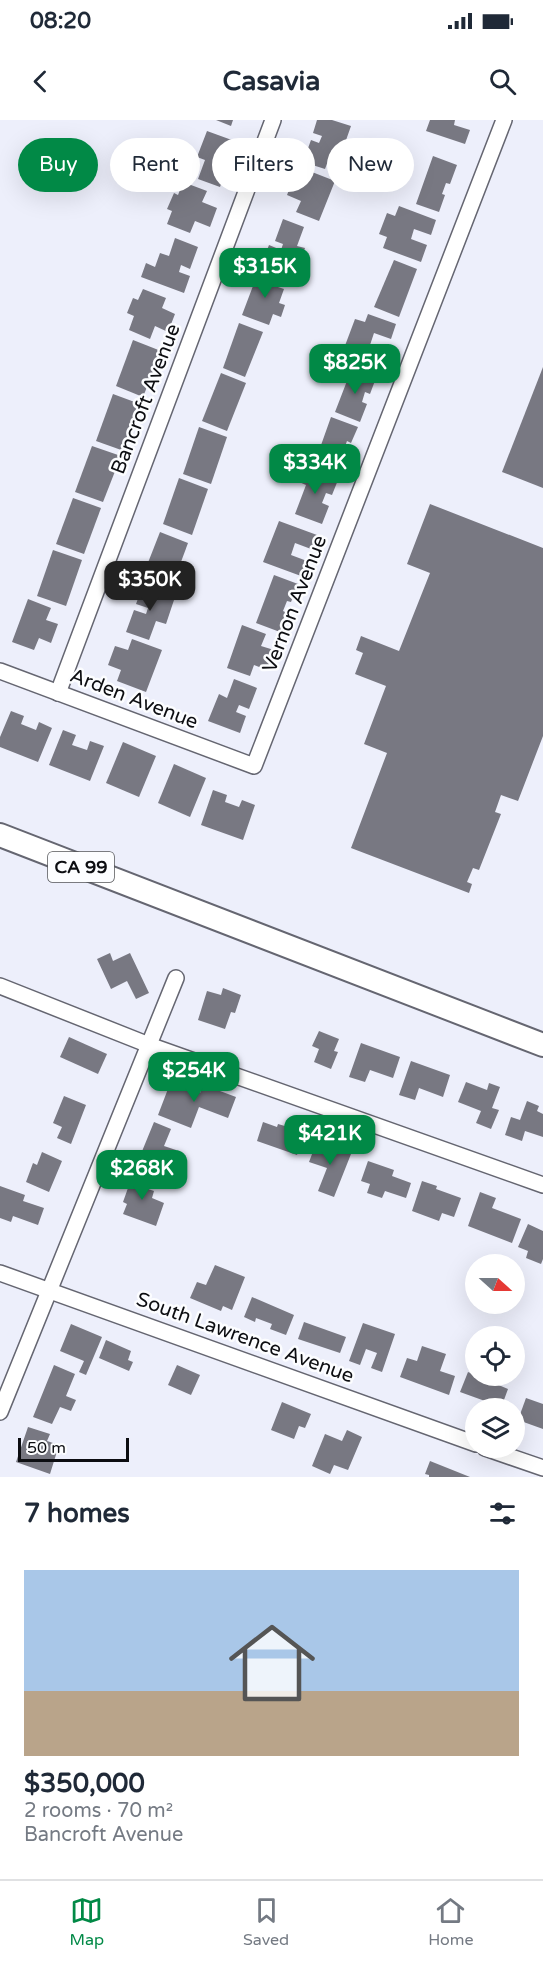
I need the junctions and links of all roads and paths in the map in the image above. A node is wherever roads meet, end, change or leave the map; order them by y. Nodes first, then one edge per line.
1 (273, 120) edge
2 (504, 120) edge
3 (0, 671) edge
4 (58, 693) junction
5 (254, 766) joint
6 (0, 835) edge
7 (176, 978) dead end
8 (0, 986) edge
9 (149, 1045) junction
10 (543, 1045) edge
11 (543, 1185) edge
12 (0, 1273) edge
13 (49, 1290) junction
14 (0, 1412) edge
15 (465, 1440) edge
16 (514, 1458) edge
17 (543, 1468) edge

1 - 4 street, Bancroft Avenue
2 - 5 street, Vernon Avenue
3 - 4 street, Arden Avenue
4 - 5 street, Arden Avenue
6 - 10 highway, CA 99
7 - 9 street
8 - 9 street
9 - 11 street
9 - 13 street
12 - 13 street, South Lawrence Avenue
13 - 14 street
13 - 15 street, South Lawrence Avenue
16 - 17 street

